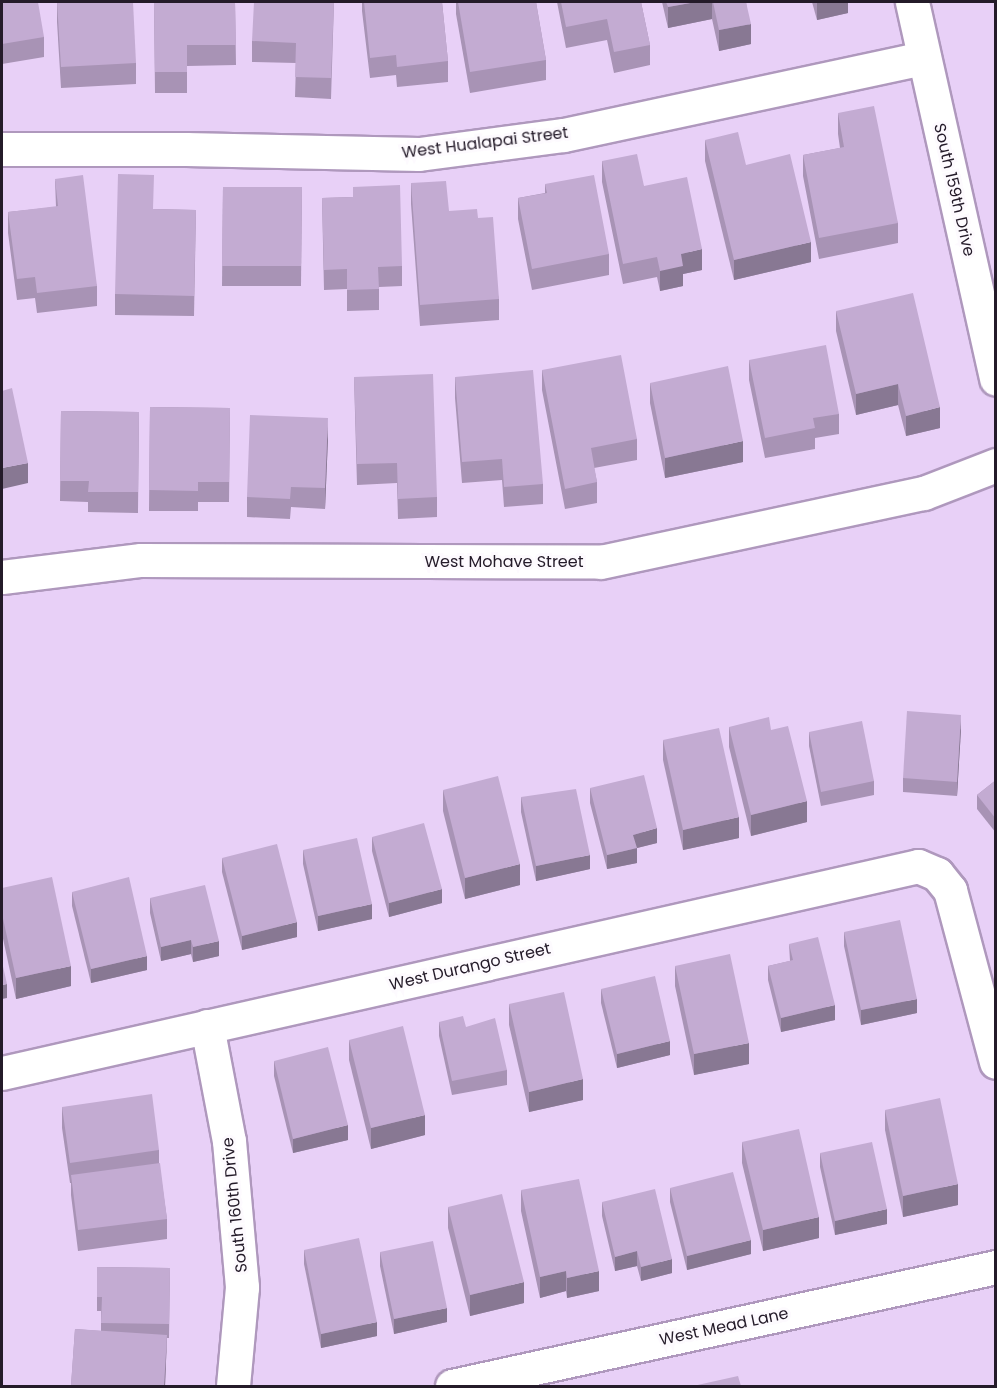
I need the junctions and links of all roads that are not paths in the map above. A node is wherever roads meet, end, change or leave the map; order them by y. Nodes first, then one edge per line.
1 (912, 2) edge
2 (924, 58) junction
3 (2, 149) edge
4 (996, 379) edge
5 (996, 465) edge
6 (2, 577) edge
7 (207, 1026) junction
8 (996, 1062) edge
9 (2, 1072) edge
10 (996, 1267) edge
11 (233, 1386) edge
12 (452, 1386) edge

1 - 2 street, South 159th Drive
2 - 3 street, West Hualapai Street
2 - 4 street, South 159th Drive
5 - 6 street, West Mohave Street
7 - 8 street, West Durango Street
7 - 9 street, West Durango Street
7 - 11 street, South 160th Drive
10 - 12 street, West Mead Lane

